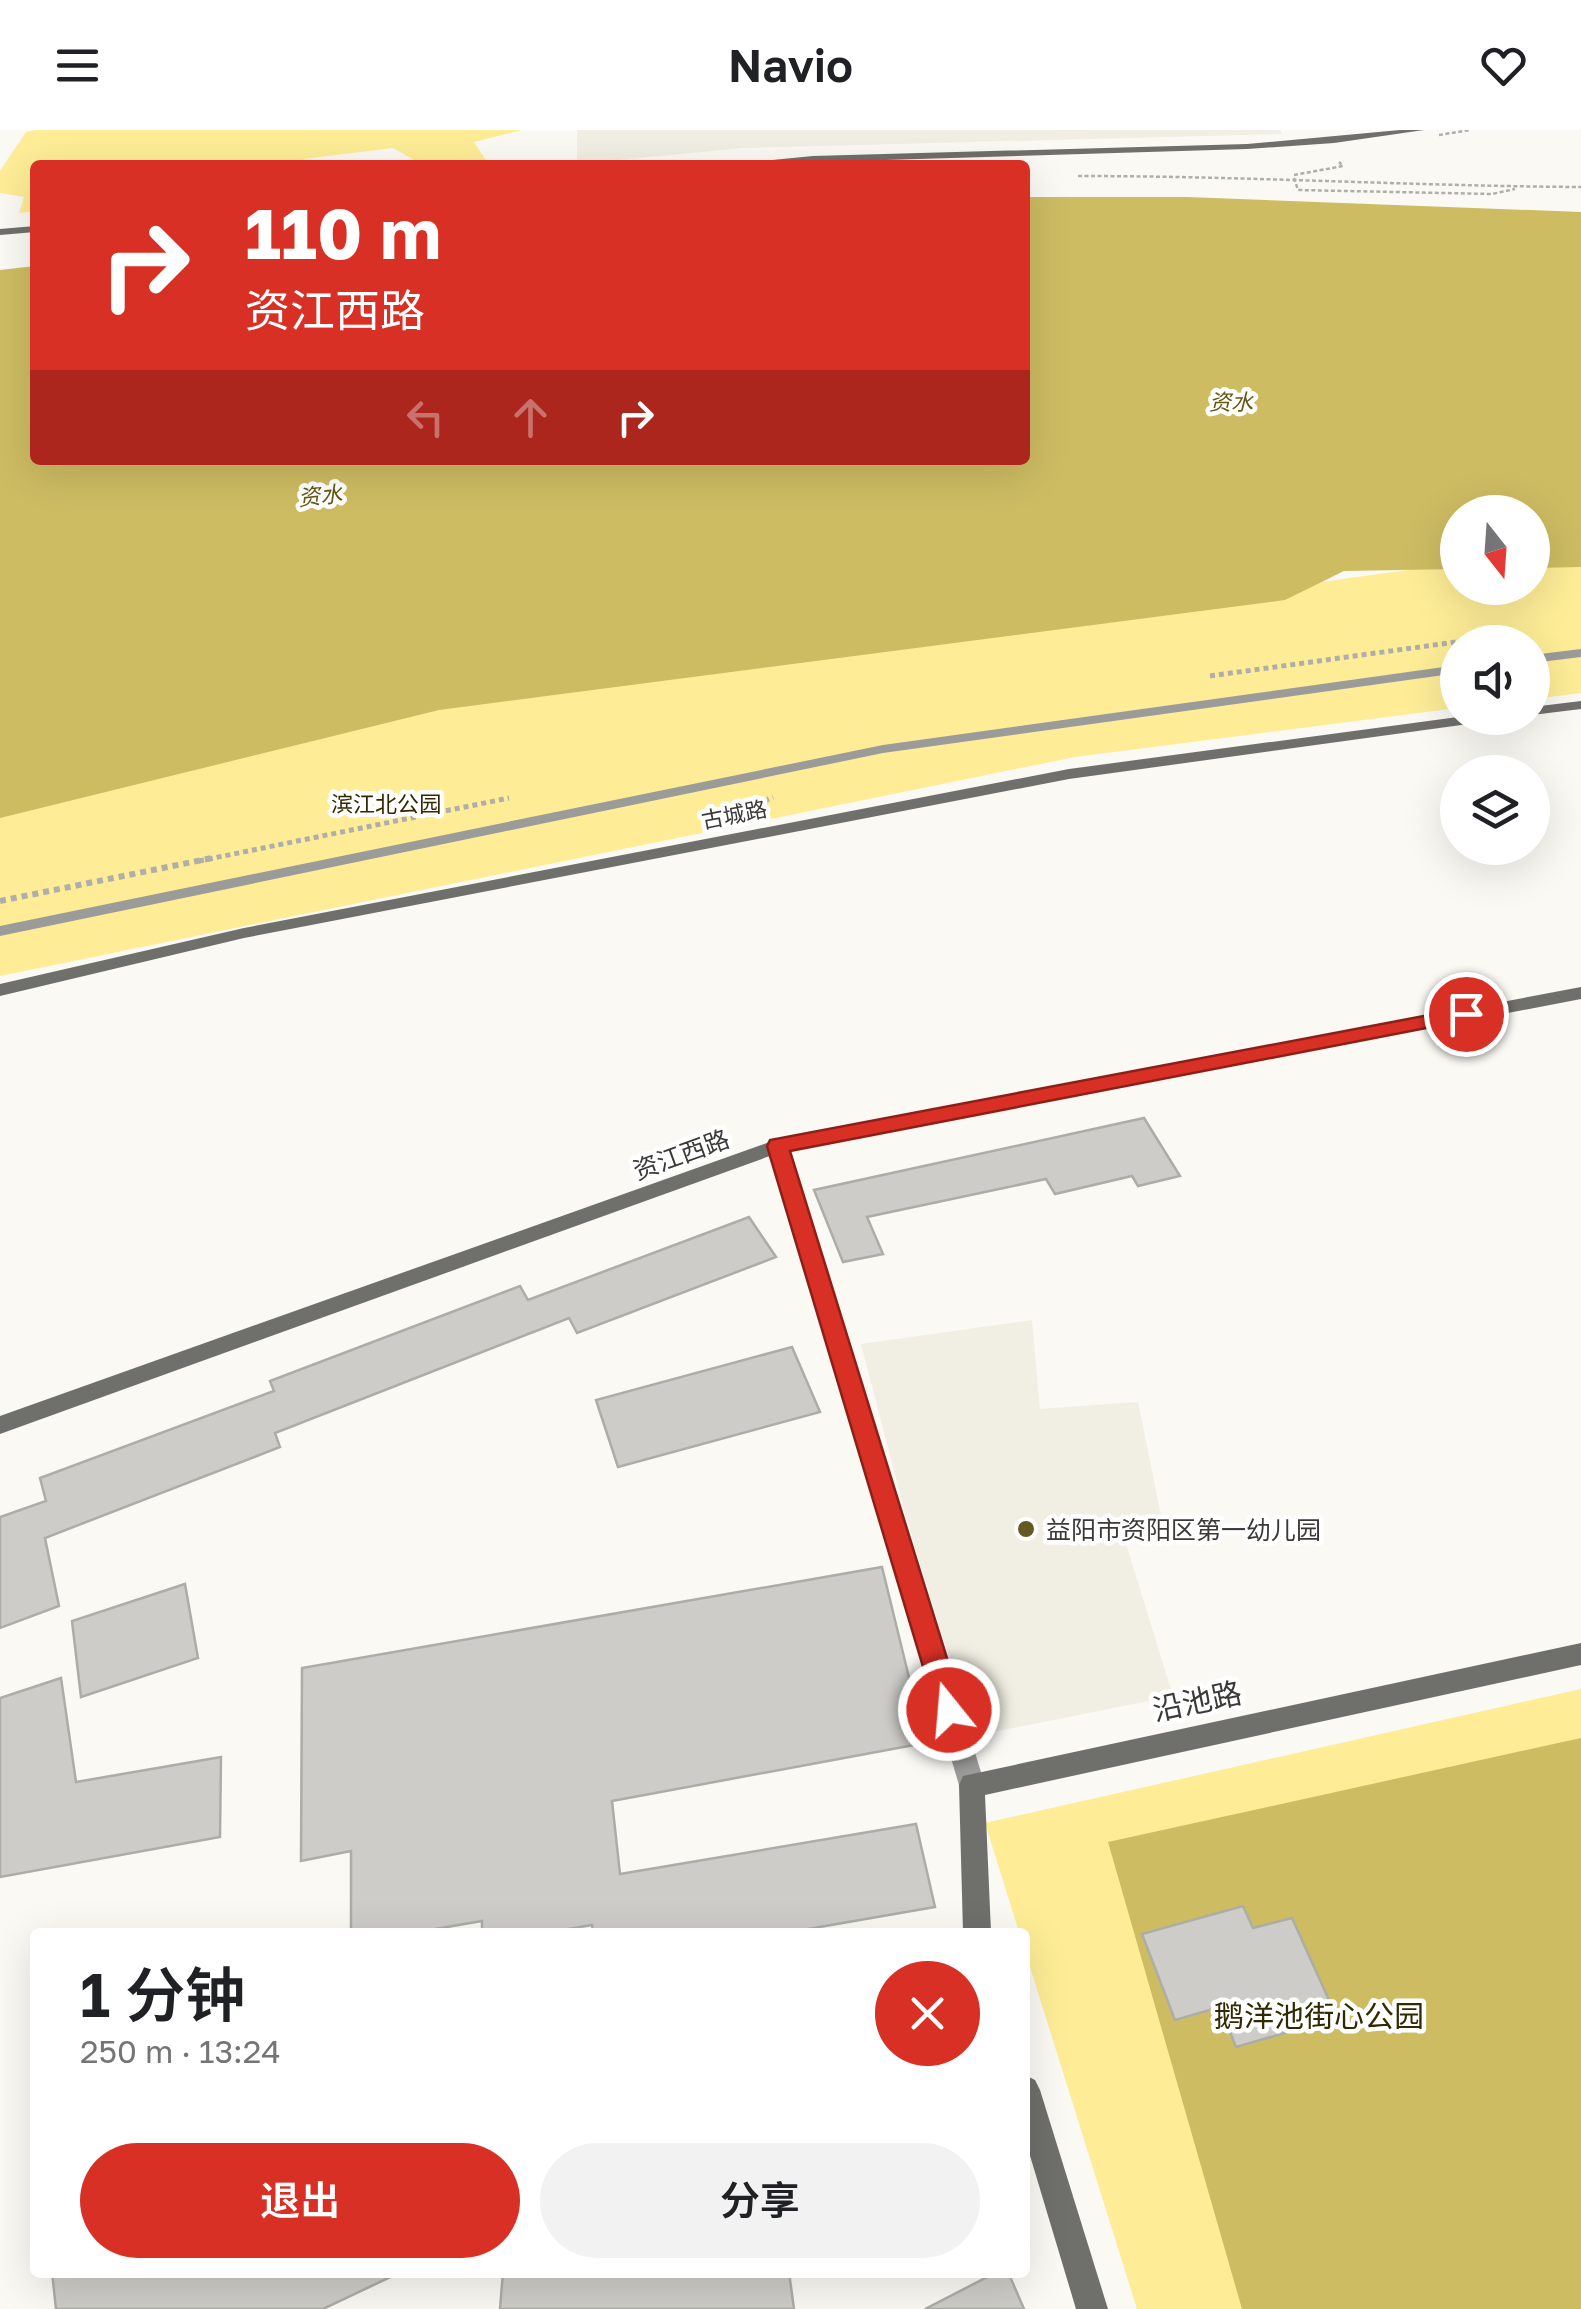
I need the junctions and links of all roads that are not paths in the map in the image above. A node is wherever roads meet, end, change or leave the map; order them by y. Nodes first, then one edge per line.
1 (1420, 130) edge
2 (791, 160) edge
3 (30, 229) edge
4 (0, 232) edge
5 (1581, 653) edge
6 (1550, 657) edge
7 (1440, 672) edge
8 (1581, 705) edge
9 (1550, 709) edge
10 (1440, 724) edge
11 (0, 931) edge
12 (0, 990) edge
13 (1581, 992) edge
14 (778, 1146) junction
15 (0, 1425) edge
16 (1581, 1654) edge
17 (972, 1785) junction
18 (976, 1928) edge
19 (1030, 2106) edge
20 (1092, 2309) edge

1 - 2 street
3 - 4 street
5 - 6 street
7 - 11 street
8 - 9 street
10 - 12 street, 古城路
13 - 14 street, 资江西路
14 - 15 street, 资江西路
14 - 17 street
16 - 17 street, 沿池路
17 - 18 street
19 - 20 street

